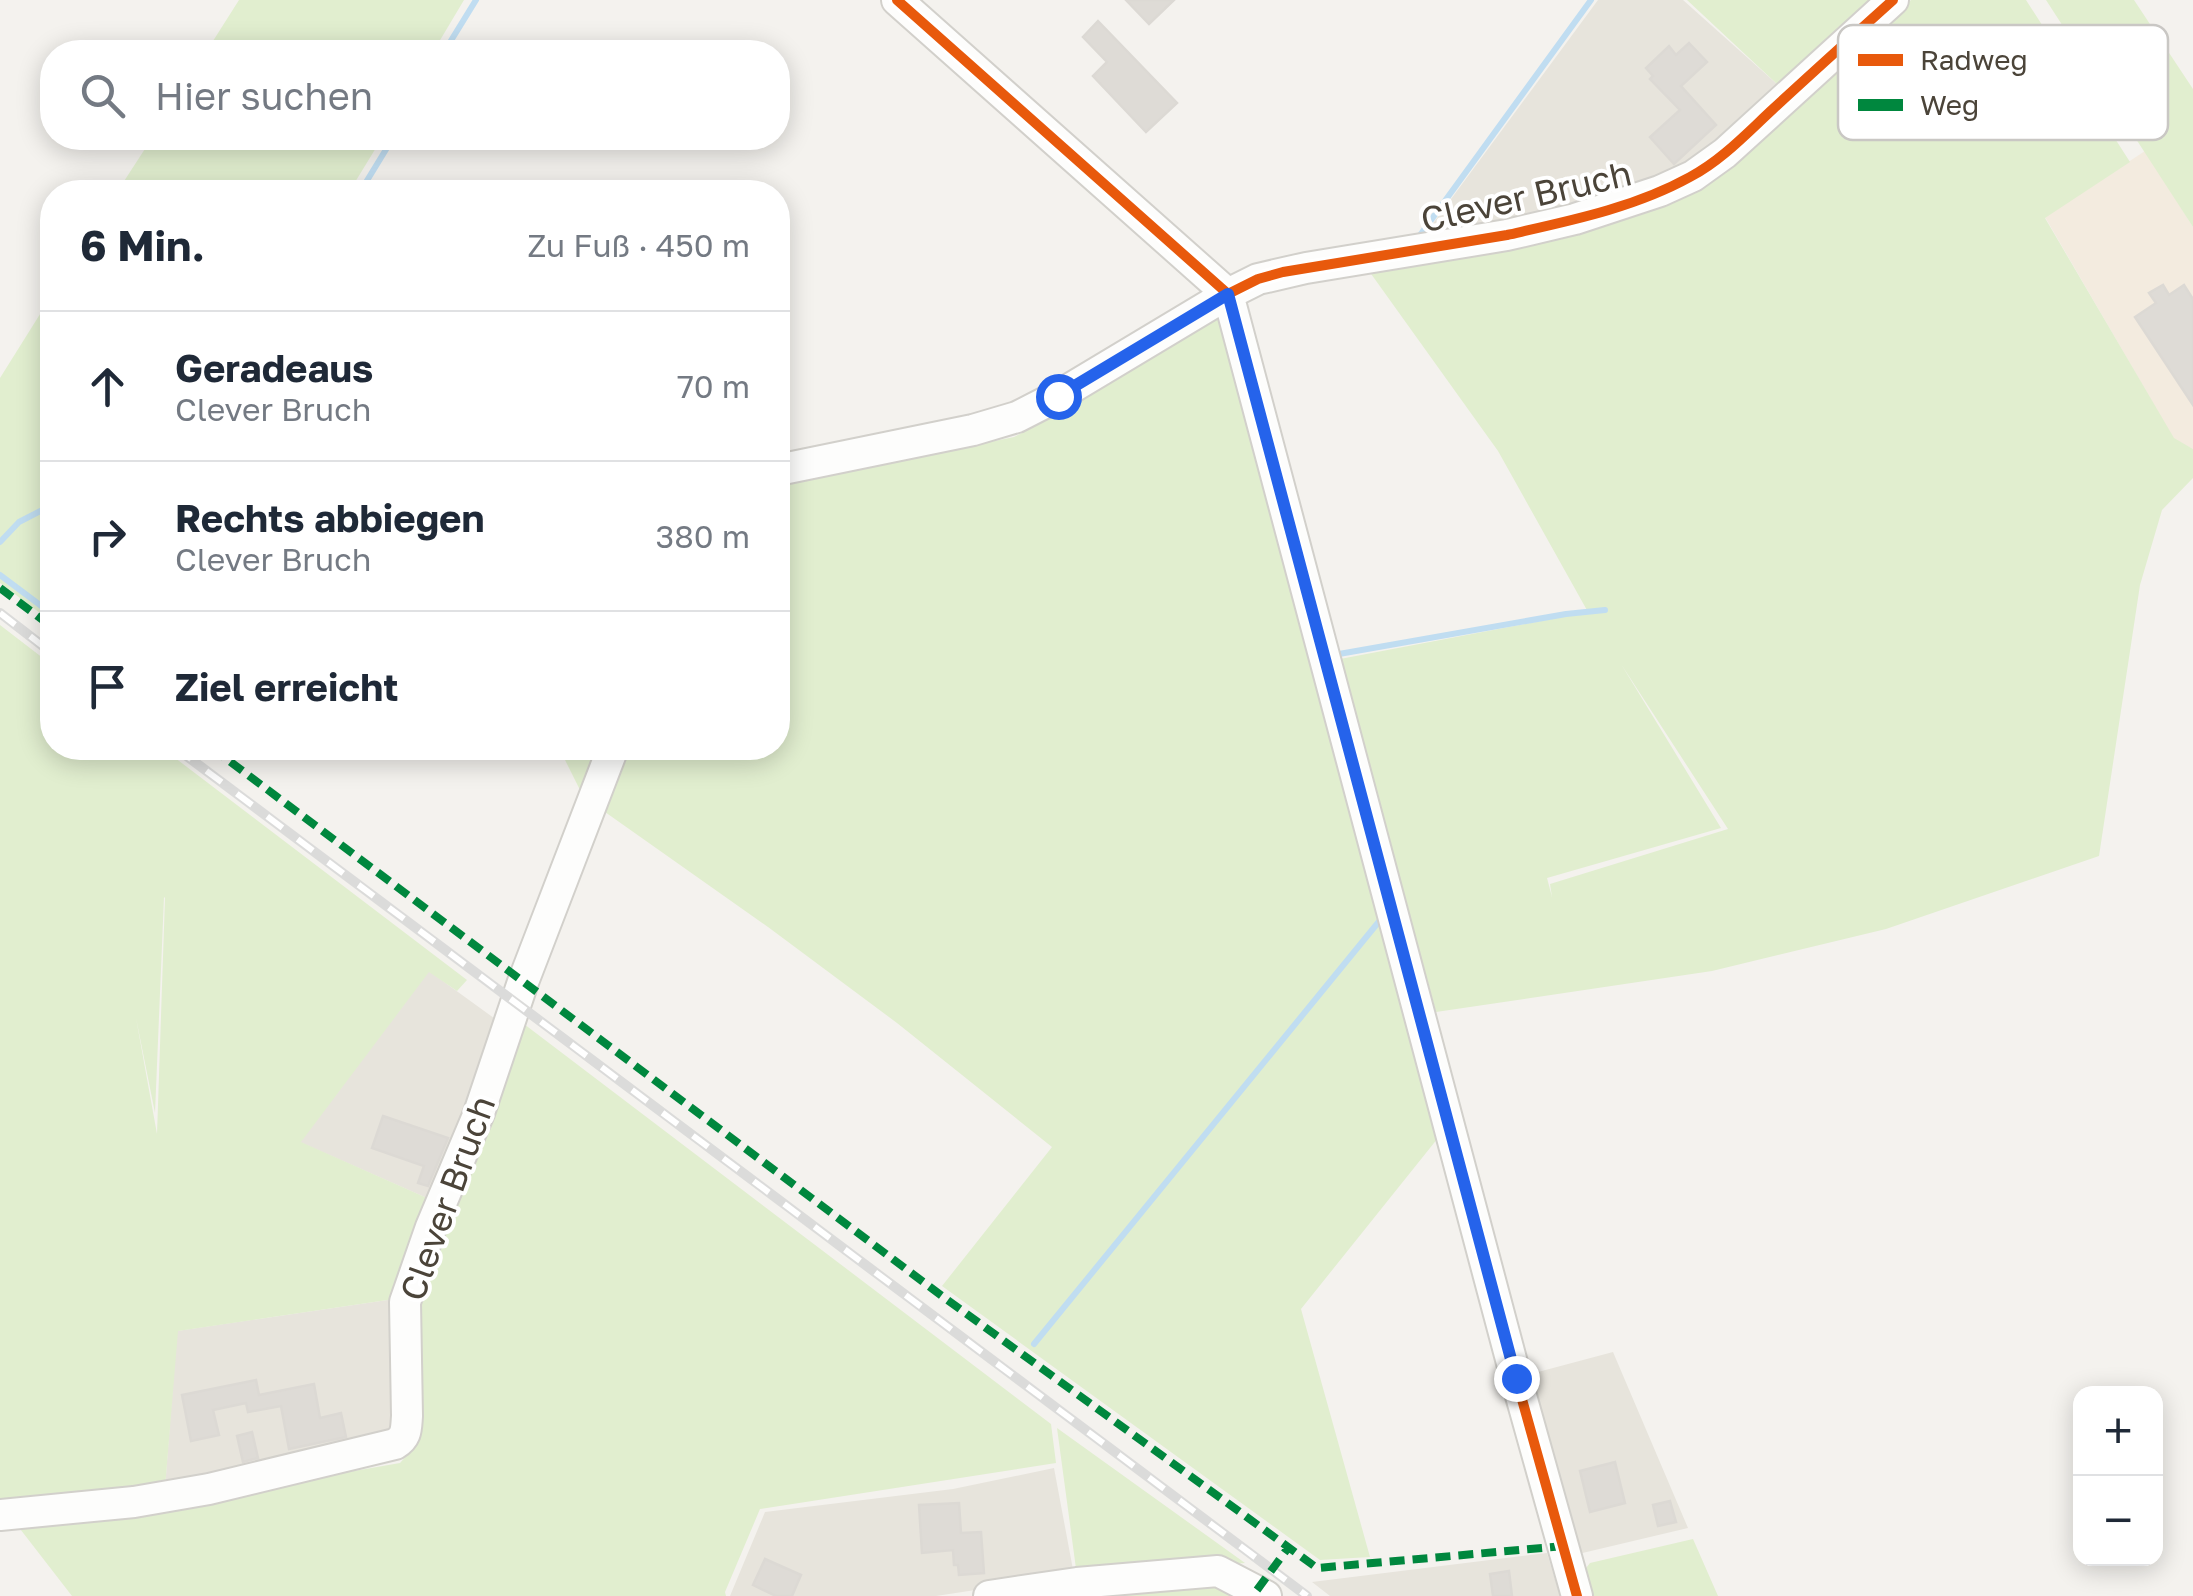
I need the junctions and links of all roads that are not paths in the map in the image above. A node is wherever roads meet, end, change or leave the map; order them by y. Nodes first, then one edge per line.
1 (897, 0) edge
2 (1893, 0) edge
3 (1866, 25) edge
4 (1838, 50) edge
5 (1228, 294) junction
6 (790, 468) edge
7 (608, 760) edge
8 (0, 1515) edge
9 (989, 1596) edge
10 (1266, 1596) edge
11 (1577, 1596) edge

1 - 5 street
2 - 3 street, Clever Bruch
4 - 5 street, Clever Bruch
5 - 6 street, Clever Bruch
5 - 11 street
7 - 8 street, Clever Bruch
9 - 10 street

